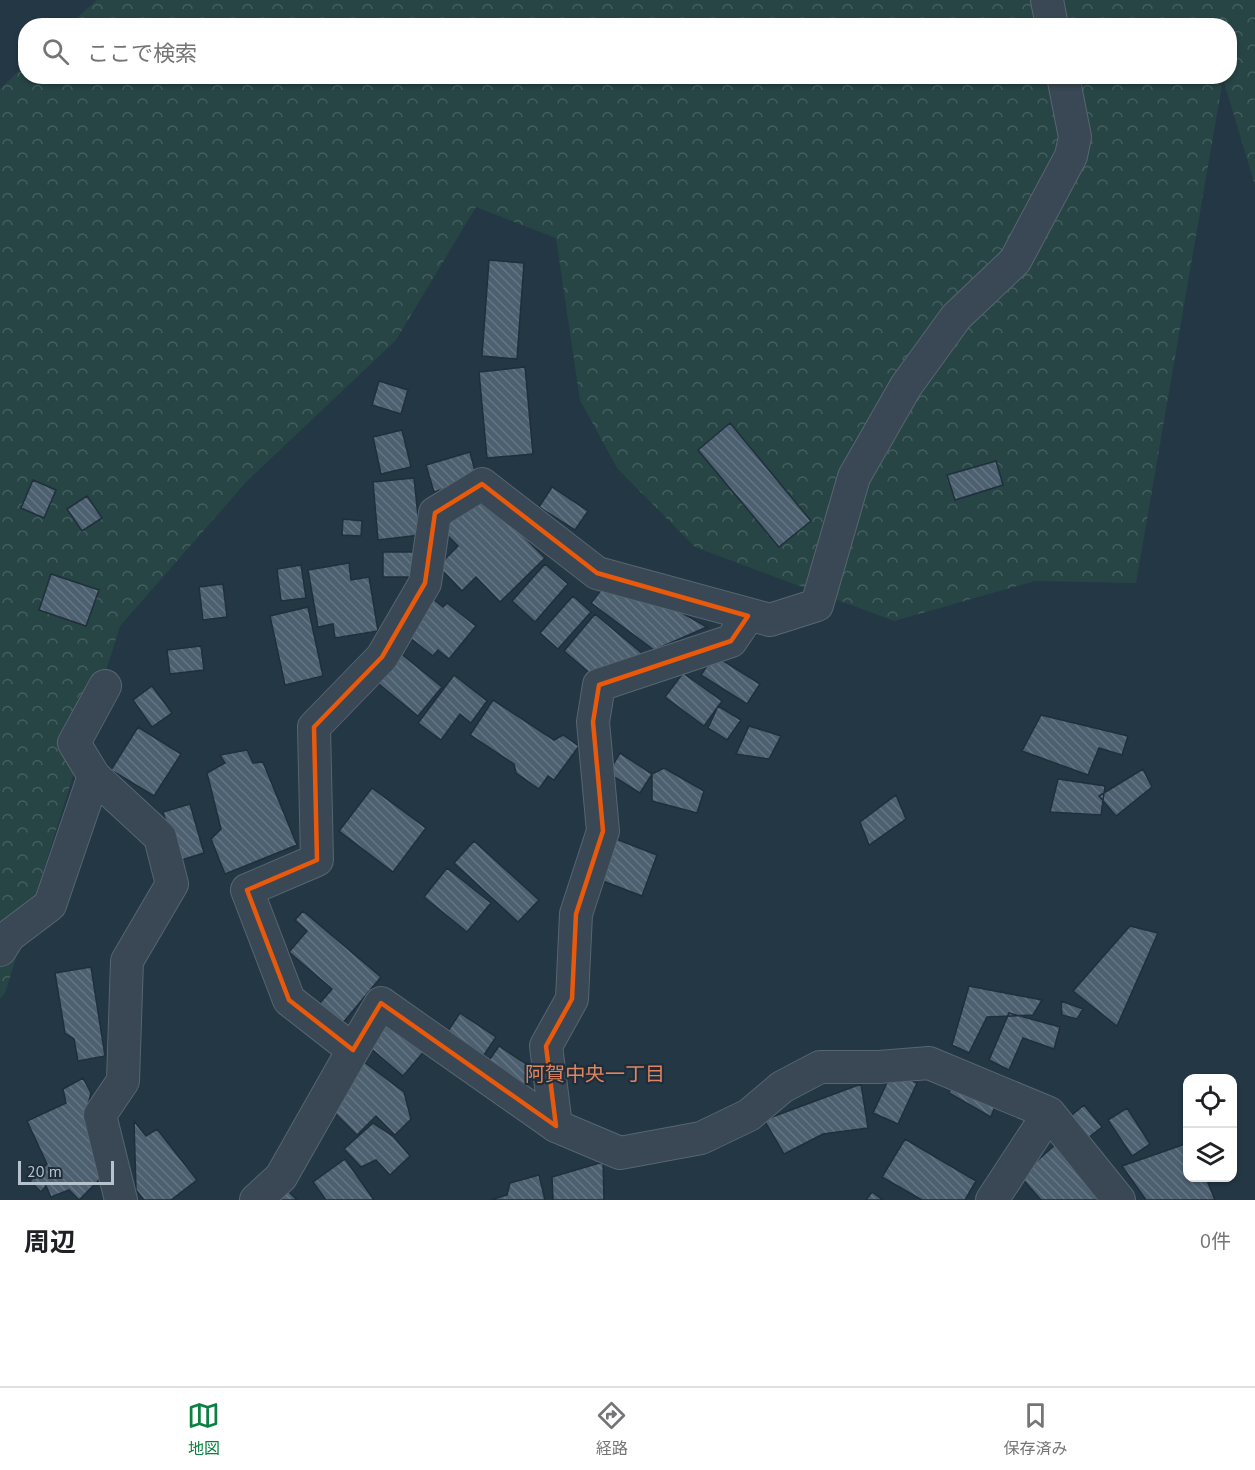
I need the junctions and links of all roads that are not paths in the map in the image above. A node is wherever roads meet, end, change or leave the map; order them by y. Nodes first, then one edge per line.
1 (1047, 0) edge
2 (1050, 18) edge
3 (1064, 84) edge
4 (748, 615) junction
5 (105, 686) dead end
6 (94, 776) junction
7 (0, 950) edge
8 (353, 1050) junction
9 (1049, 1113) junction
10 (556, 1126) junction
11 (121, 1200) edge
12 (256, 1200) edge
13 (992, 1200) edge
14 (1119, 1200) edge

1 - 2 street
3 - 4 street
4 - 8 street
4 - 10 street
5 - 6 street
6 - 7 street
6 - 11 street
8 - 10 street
8 - 12 street
9 - 10 street
9 - 13 street
9 - 14 street

